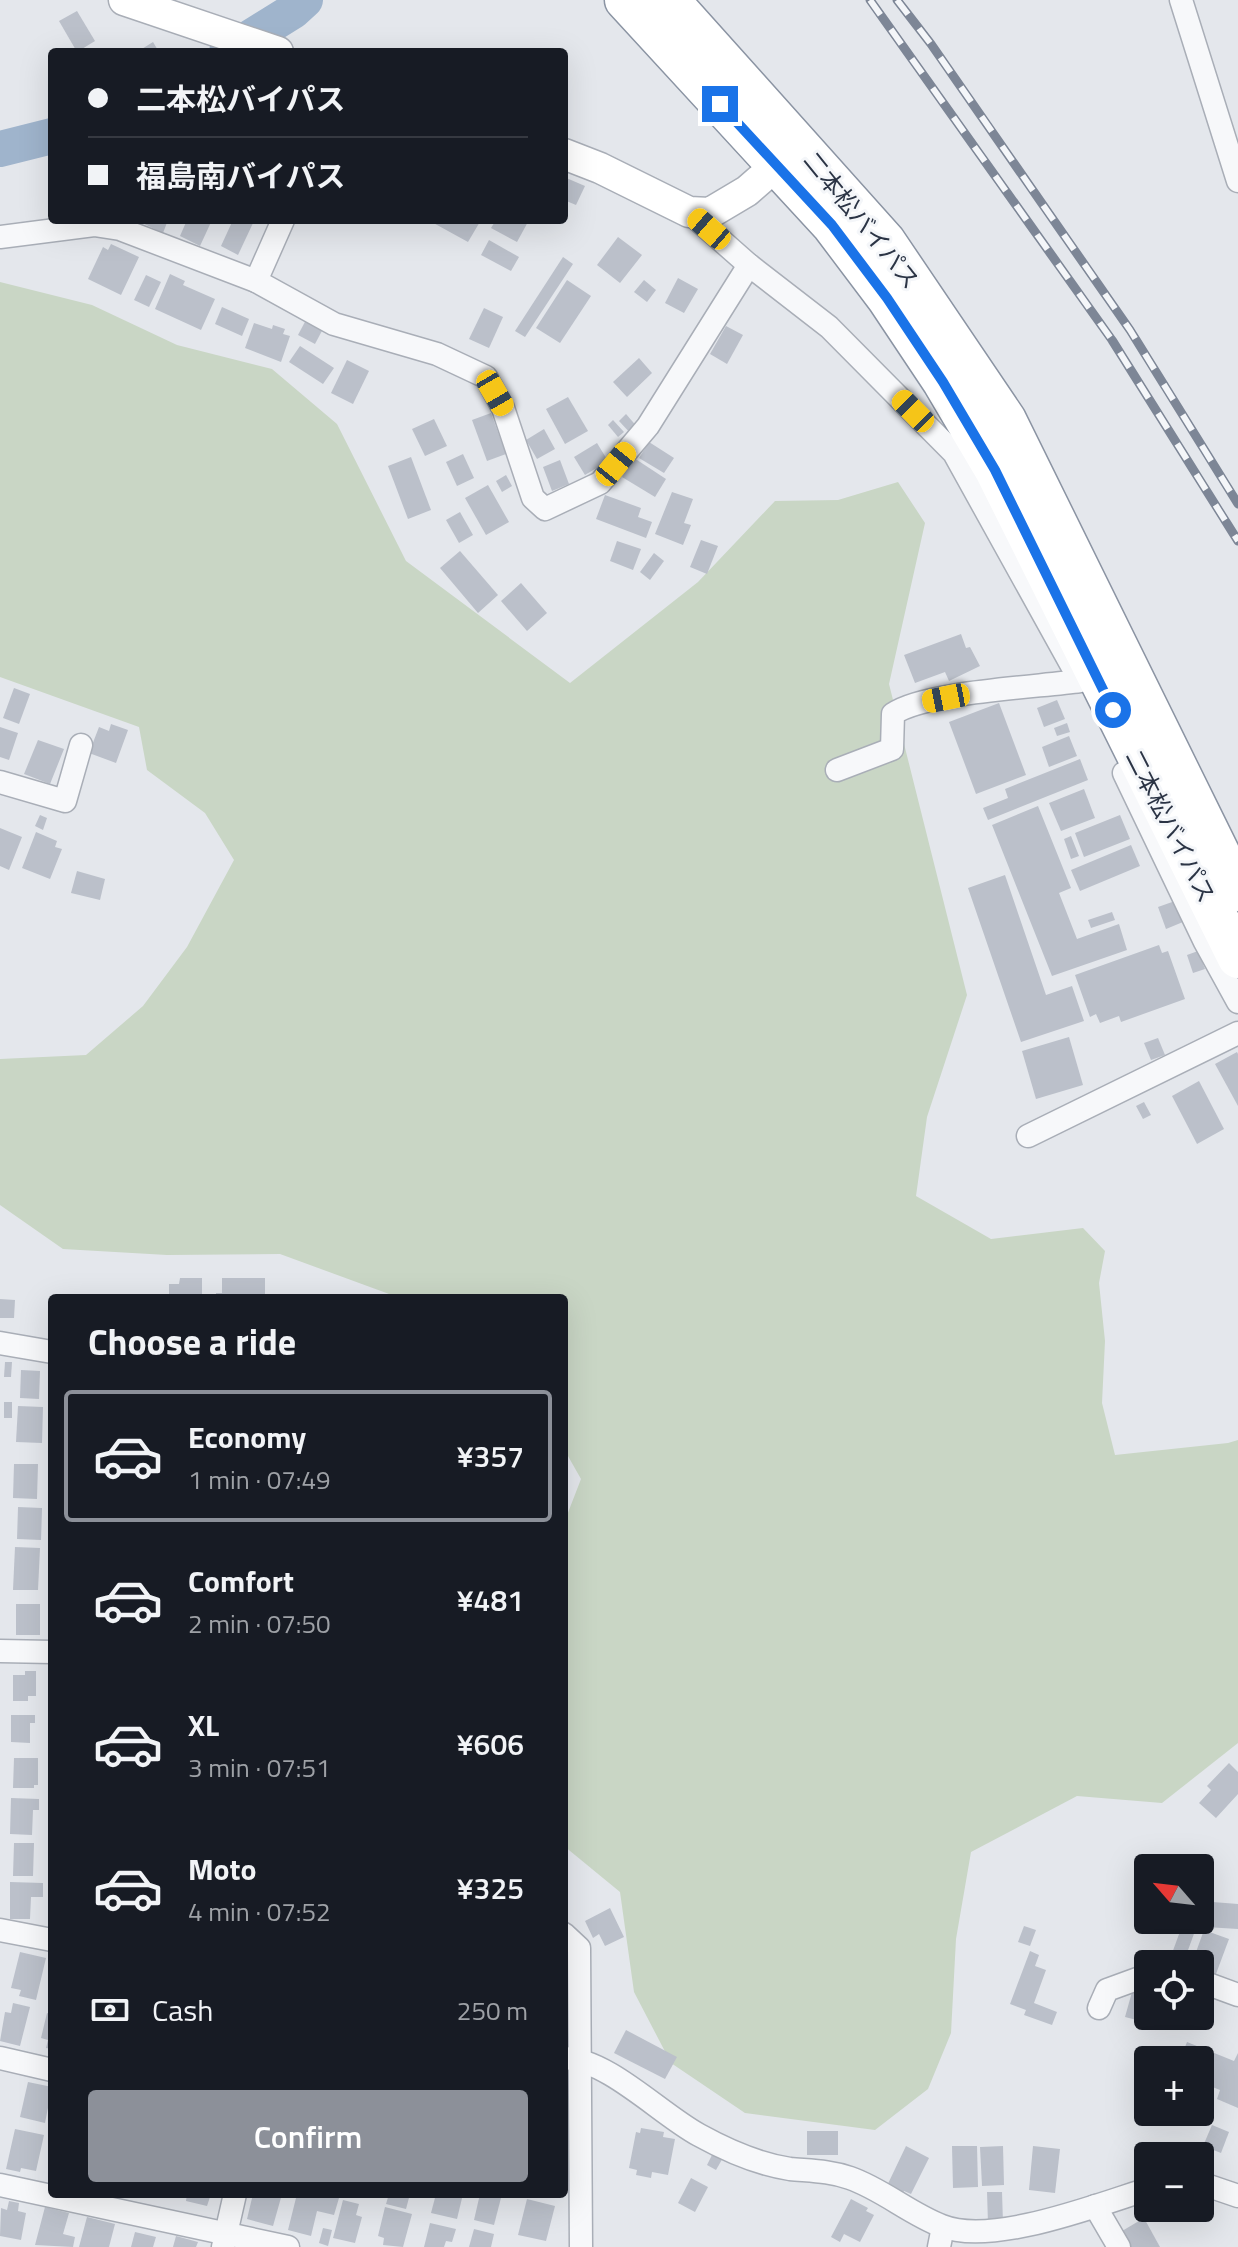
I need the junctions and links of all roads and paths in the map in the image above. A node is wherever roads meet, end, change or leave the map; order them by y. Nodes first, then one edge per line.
1 (124, 0) edge
2 (625, 0) edge
3 (669, 0) edge
4 (1181, 0) edge
5 (266, 48) edge
6 (789, 155) junction
7 (568, 156) edge
8 (1238, 181) edge
9 (689, 212) junction
10 (281, 224) edge
11 (0, 237) edge
12 (749, 265) junction
13 (256, 281) junction
14 (1080, 681) junction
15 (81, 745) dead end
16 (837, 770) dead end
17 (0, 782) edge
18 (1238, 891) edge
19 (1238, 958) edge
20 (1238, 1002) edge
21 (1238, 1033) edge
22 (1028, 1136) dead end
23 (0, 1343) edge
24 (48, 1351) edge
25 (0, 1651) edge
26 (48, 1652) edge
27 (0, 1930) edge
28 (568, 1938) edge
29 (48, 1939) edge
30 (1134, 1980) edge
31 (1214, 1986) edge
32 (1238, 1995) edge
33 (1099, 2008) dead end
34 (0, 2058) edge
35 (572, 2058) edge
36 (48, 2069) edge
37 (0, 2185) edge
38 (1214, 2188) edge
39 (572, 2190) edge
40 (1134, 2193) edge
41 (1238, 2196) edge
42 (48, 2197) edge
43 (53, 2198) edge
44 (234, 2198) edge
45 (1095, 2206) junction
46 (941, 2237) edge
47 (225, 2240) edge
48 (586, 2242) edge
49 (288, 2247) edge
50 (1119, 2247) edge

1 - 5 main road
2 - 6 highway
3 - 6 highway
4 - 8 street
6 - 9 main road
6 - 18 highway, 二本松バイパス
6 - 19 highway, 二本松バイパス
7 - 9 main road
9 - 12 street
10 - 13 street
11 - 13 street
12 - 13 street
12 - 14 street
14 - 16 street
14 - 20 street
15 - 17 street
21 - 22 street
23 - 24 street
25 - 26 street
27 - 29 street
28 - 35 street
30 - 33 street
31 - 32 street
34 - 36 street
35 - 39 street
35 - 46 street
37 - 42 street
38 - 41 street
39 - 48 street
40 - 45 street
43 - 47 street
44 - 47 street
45 - 46 street
45 - 50 street
47 - 49 street

